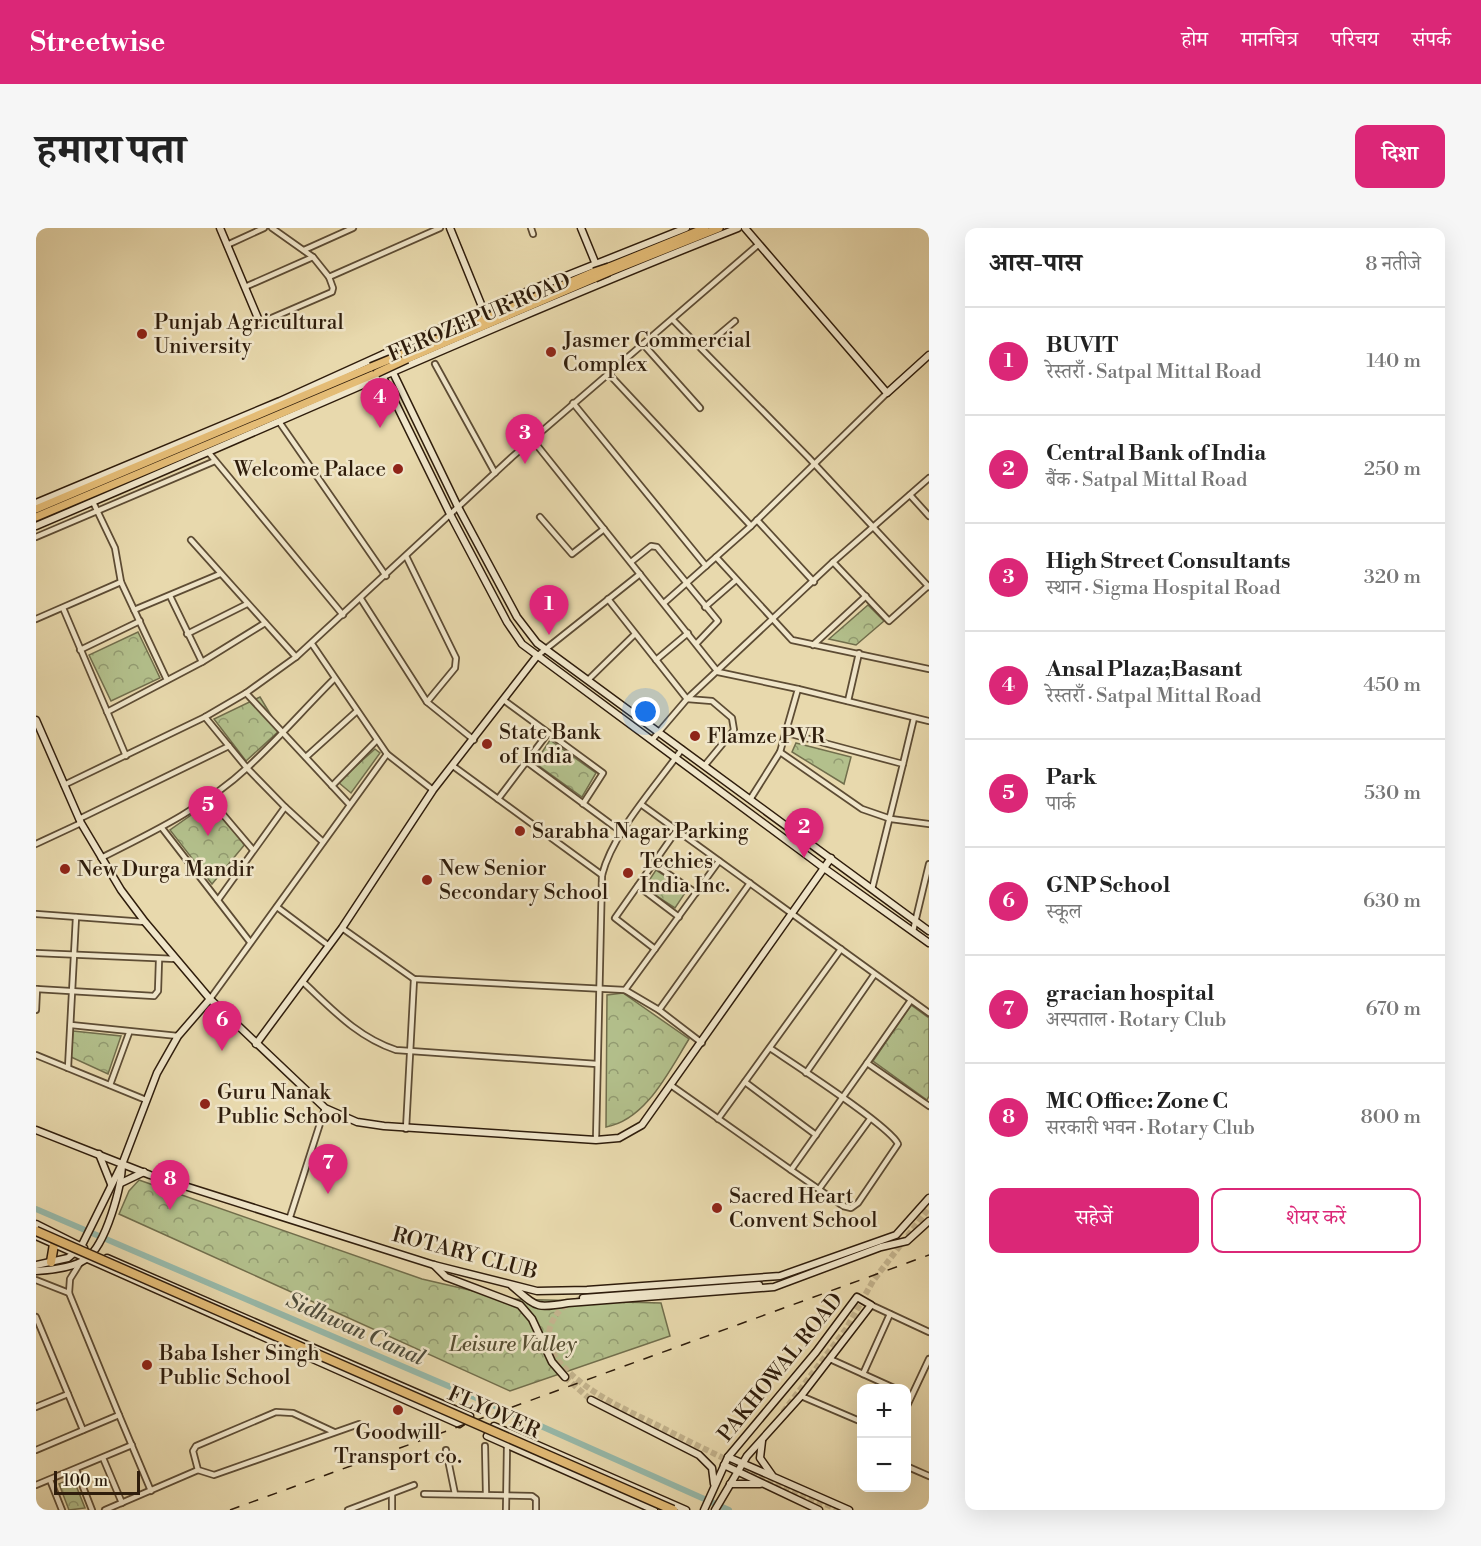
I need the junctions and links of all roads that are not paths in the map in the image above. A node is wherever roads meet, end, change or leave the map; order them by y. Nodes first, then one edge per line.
1 (220, 228) edge
2 (264, 228) edge
3 (272, 228) edge
4 (353, 228) edge
5 (440, 228) edge
6 (450, 228) edge
7 (581, 228) edge
8 (684, 228) edge
9 (705, 228) edge
10 (719, 228) edge
11 (738, 228) edge
12 (745, 228) edge
13 (759, 244) junction
14 (227, 245) junction
15 (304, 250) junction
16 (313, 257) junction
17 (609, 269) junction
18 (595, 272) junction
19 (329, 277) junction
20 (605, 280) junction
21 (245, 287) junction
22 (483, 309) junction
23 (673, 320) junction
24 (735, 321) dead end
25 (260, 323) joint
26 (643, 344) junction
27 (702, 350) junction
28 (384, 354) junction
29 (929, 355) edge
30 (374, 359) junction
31 (435, 364) dead end
32 (377, 372) junction
33 (393, 373) junction
34 (608, 373) junction
35 (887, 393) junction
36 (573, 404) junction
37 (700, 408) dead end
38 (280, 423) junction
39 (532, 439) junction
40 (209, 453) junction
41 (215, 460) junction
42 (813, 463) junction
43 (495, 473) junction
44 (929, 478) edge
45 (910, 495) junction
46 (93, 502) junction
47 (36, 503) edge
48 (458, 507) junction
49 (36, 509) edge
50 (97, 512) junction
51 (450, 514) junction
52 (929, 516) edge
53 (36, 517) edge
54 (540, 517) dead end
55 (757, 520) junction
56 (36, 526) edge
57 (751, 526) junction
58 (873, 528) junction
59 (604, 529) junction
60 (36, 537) edge
61 (191, 540) dead end
62 (406, 556) junction
63 (716, 557) junction
64 (631, 562) junction
65 (833, 562) junction
66 (706, 566) junction
67 (220, 574) junction
68 (640, 574) junction
69 (386, 576) junction
70 (736, 580) junction
71 (121, 582) junction
72 (814, 582) junction
73 (686, 584) junction
74 (929, 587) edge
75 (170, 596) junction
76 (866, 596) junction
77 (361, 599) junction
78 (608, 599) junction
79 (664, 603) junction
80 (248, 604) junction
81 (705, 607) junction
82 (63, 608) junction
83 (134, 610) junction
84 (343, 615) junction
85 (36, 619) edge
86 (774, 620) junction
87 (140, 621) junction
88 (265, 623) junction
89 (688, 633) junction
90 (187, 634) junction
91 (634, 635) junction
92 (697, 643) junction
93 (312, 644) junction
94 (813, 645) junction
95 (546, 649) junction
96 (80, 650) junction
97 (859, 653) junction
98 (537, 656) junction
99 (296, 657) junction
100 (656, 660) junction
101 (202, 662) junction
102 (929, 669) edge
103 (718, 672) junction
104 (334, 679) junction
105 (167, 680) junction
106 (588, 680) junction
107 (798, 689) junction
108 (246, 693) junction
109 (687, 699) junction
110 (505, 700) junction
111 (848, 701) junction
112 (427, 702) junction
113 (357, 711) junction
114 (107, 712) junction
115 (205, 717) junction
116 (914, 718) junction
117 (36, 720) edge
118 (929, 721) edge
119 (282, 732) junction
120 (659, 732) junction
121 (548, 733) junction
122 (787, 733) junction
123 (474, 740) junction
124 (652, 740) junction
125 (376, 741) junction
126 (229, 746) junction
127 (682, 749) junction
128 (780, 752) junction
129 (387, 754) junction
130 (126, 756) junction
131 (306, 757) junction
132 (676, 758) junction
133 (527, 762) junction
134 (903, 764) junction
135 (705, 765) junction
136 (453, 766) junction
137 (247, 768) junction
138 (64, 785) junction
139 (332, 786) junction
140 (433, 790) junction
141 (209, 798) junction
142 (751, 798) junction
143 (498, 800) junction
144 (348, 804) junction
145 (583, 804) junction
146 (642, 805) junction
147 (285, 807) junction
148 (891, 819) junction
149 (80, 821) junction
150 (929, 824) edge
151 (162, 828) junction
152 (677, 831) junction
153 (623, 833) junction
154 (323, 842) junction
155 (36, 844) edge
156 (254, 850) junction
157 (101, 858) junction
158 (831, 858) junction
159 (719, 861) junction
160 (654, 864) junction
161 (929, 864) edge
162 (824, 868) junction
163 (602, 875) junction
164 (750, 883) junction
165 (638, 886) junction
166 (872, 889) junction
167 (696, 893) junction
168 (218, 900) junction
169 (277, 907) junction
170 (36, 914) edge
171 (791, 915) junction
172 (76, 917) junction
173 (679, 917) junction
174 (916, 921) junction
175 (145, 922) junction
176 (342, 928) junction
177 (914, 931) junction
178 (929, 931) edge
179 (250, 942) junction
180 (929, 942) edge
181 (329, 946) junction
182 (655, 949) junction
183 (841, 950) junction
184 (36, 953) edge
185 (75, 955) junction
186 (159, 960) junction
187 (176, 960) junction
188 (874, 975) junction
189 (414, 979) junction
190 (303, 982) junction
191 (37, 989) edge
192 (598, 989) junction
193 (625, 990) junction
194 (73, 991) junction
195 (210, 999) junction
196 (911, 1000) junction
197 (36, 1010) edge
198 (659, 1010) junction
199 (929, 1013) edge
200 (71, 1025) junction
201 (129, 1033) junction
202 (178, 1036) junction
203 (702, 1043) junction
204 (256, 1044) junction
205 (770, 1048) junction
206 (410, 1053) junction
207 (36, 1055) edge
208 (867, 1063) junction
209 (597, 1064) junction
210 (68, 1068) junction
211 (806, 1073) junction
212 (745, 1082) junction
213 (110, 1085) junction
214 (672, 1086) junction
215 (841, 1098) junction
216 (147, 1100) junction
217 (929, 1106) edge
218 (325, 1108) junction
219 (718, 1119) junction
220 (870, 1119) junction
221 (406, 1129) junction
222 (36, 1130) edge
223 (816, 1135) junction
224 (596, 1140) junction
225 (99, 1153) junction
226 (123, 1162) junction
227 (791, 1170) junction
228 (144, 1172) junction
229 (121, 1183) junction
230 (111, 1184) junction
231 (819, 1189) junction
232 (929, 1198) edge
233 (290, 1217) junction
234 (929, 1221) edge
235 (36, 1224) edge
236 (36, 1231) edge
237 (36, 1236) edge
238 (879, 1240) junction
239 (54, 1244) junction
240 (82, 1245) junction
241 (881, 1248) junction
242 (95, 1250) junction
243 (76, 1254) junction
244 (84, 1260) junction
245 (51, 1262) junction
246 (36, 1265) edge
247 (434, 1265) junction
248 (36, 1271) edge
249 (780, 1276) junction
250 (36, 1280) edge
251 (509, 1284) junction
252 (69, 1293) junction
253 (583, 1298) tunnel mouth
254 (871, 1305) junction
255 (890, 1314) junction
256 (36, 1317) edge
257 (929, 1332) edge
258 (830, 1359) junction
259 (929, 1359) edge
260 (863, 1374) junction
261 (565, 1377) tunnel mouth
262 (884, 1384) edge
263 (911, 1391) edge
264 (68, 1394) junction
265 (801, 1396) junction
266 (591, 1400) tunnel mouth
267 (36, 1407) edge
268 (119, 1415) junction
269 (857, 1420) edge
270 (358, 1424) dead end
271 (83, 1430) junction
272 (334, 1432) junction
273 (762, 1438) junction
274 (754, 1444) dead end
275 (132, 1445) junction
276 (485, 1446) dead end
277 (507, 1446) junction
278 (36, 1450) edge
279 (446, 1450) dead end
280 (728, 1457) junction
281 (103, 1458) junction
282 (740, 1463) junction
283 (724, 1464) junction
284 (76, 1469) junction
285 (911, 1469) edge
286 (198, 1470) junction
287 (738, 1472) junction
288 (928, 1474) edge
289 (777, 1479) junction
290 (50, 1480) junction
291 (730, 1484) junction
292 (36, 1485) edge
293 (414, 1485) dead end
294 (763, 1485) junction
295 (714, 1488) junction
296 (151, 1491) junction
297 (392, 1494) junction
298 (424, 1494) dead end
299 (454, 1494) junction
300 (486, 1494) junction
301 (506, 1495) junction
302 (122, 1503) junction
303 (62, 1510) edge
304 (92, 1510) edge
305 (105, 1510) edge
306 (348, 1510) edge
307 (392, 1510) edge
308 (506, 1510) edge
309 (536, 1510) edge
310 (654, 1510) edge
311 (673, 1510) edge
312 (686, 1510) edge
313 (704, 1510) edge
314 (715, 1510) edge
315 (819, 1510) edge
316 (849, 1510) edge

1 - 14 street
2 - 14 street
3 - 15 street
4 - 15 street
5 - 19 street
6 - 22 street
7 - 18 street
8 - 18 street, FEROZEPUR ROAD
9 - 17 main road
10 - 17 main road
11 - 20 street, FEROZEPUR ROAD
12 - 13 street
13 - 23 street
13 - 35 street
14 - 21 street
15 - 16 street
16 - 19 street
16 - 21 street
17 - 18 main road, FEROZEPUR ROAD, bridge
18 - 20 street
18 - 22 street, FEROZEPUR ROAD
18 - 32 main road, FEROZEPUR ROAD, bridge
18 - 32 main road, FEROZEPUR ROAD, bridge
19 - 25 street
20 - 33 street, FEROZEPUR ROAD
21 - 25 street
22 - 28 street, FEROZEPUR ROAD
23 - 26 street
23 - 27 street
24 - 27 street
26 - 34 street
26 - 37 street
27 - 42 street
28 - 30 street, FEROZEPUR ROAD
28 - 33 street
29 - 35 street
30 - 32 street
30 - 47 street, FEROZEPUR ROAD
31 - 43 street
32 - 33 street, FEROZEPUR ROAD
32 - 38 street, FEROZEPUR ROAD
32 - 49 main road
32 - 51 street
32 - 53 main road
33 - 48 street
34 - 36 street
34 - 57 street
35 - 42 street
36 - 39 street
36 - 66 street
38 - 40 street, FEROZEPUR ROAD
38 - 69 street
39 - 43 street
39 - 59 street
40 - 41 street
40 - 46 street, FEROZEPUR ROAD
41 - 50 street
41 - 84 street
42 - 55 street
42 - 58 street
43 - 48 street
44 - 45 street
45 - 52 street
45 - 58 street
46 - 50 street
46 - 56 street, FEROZEPUR ROAD
48 - 51 street
48 - 95 street
50 - 60 street
50 - 71 street
51 - 62 street
51 - 98 street
54 - 59 street
55 - 57 street
55 - 72 street
57 - 63 street
58 - 65 street
58 - 74 street
59 - 64 street
61 - 67 street
62 - 69 street
62 - 112 street
63 - 66 street
63 - 70 street
64 - 68 street
64 - 73 street
65 - 72 street
65 - 76 street
66 - 73 street
67 - 75 street
67 - 80 street
68 - 78 street
68 - 79 street
69 - 77 street
70 - 81 street
70 - 86 street
71 - 82 street
71 - 83 street
72 - 86 street
73 - 79 street
73 - 81 street
74 - 76 street
75 - 83 street
75 - 90 street
76 - 94 street
77 - 84 street
77 - 112 street
78 - 91 street
78 - 95 street
79 - 89 street
80 - 88 street
80 - 90 street
81 - 92 street
82 - 85 street
82 - 96 street
83 - 87 street
84 - 93 street
86 - 94 street
86 - 103 street
87 - 96 street
87 - 105 street
88 - 99 street
88 - 101 street
89 - 92 street
89 - 100 street
90 - 101 street
91 - 100 street
91 - 106 street
92 - 103 street
93 - 99 street
93 - 104 street
94 - 97 street
95 - 98 street
95 - 106 street
96 - 114 street
97 - 102 street
97 - 111 street
98 - 110 street
98 - 124 street
99 - 108 street
100 - 109 street
101 - 105 street
103 - 107 street
103 - 109 street
104 - 113 street
104 - 119 street
105 - 114 street
106 - 120 street
107 - 111 street
107 - 122 street
108 - 115 street
108 - 119 street
109 - 120 street
109 - 135 street
110 - 121 street
110 - 123 street
111 - 116 street
112 - 123 street
113 - 125 street
113 - 131 street
114 - 130 street
115 - 126 street
115 - 130 street
116 - 118 street
116 - 134 street
117 - 138 street
119 - 131 street
119 - 137 street
120 - 124 street
120 - 127 street
121 - 133 street
121 - 145 street
122 - 128 street
122 - 134 street
123 - 136 street
124 - 132 street
125 - 129 street
125 - 139 street
126 - 137 street
126 - 149 street
127 - 132 street
127 - 135 street
128 - 142 street
128 - 148 street
129 - 140 street
129 - 144 street
130 - 138 street
131 - 139 street
132 - 146 street
132 - 162 street
133 - 143 street
133 - 145 street
134 - 148 street
135 - 142 street
136 - 140 street
136 - 143 street
137 - 141 street
137 - 147 street
138 - 149 street
139 - 144 street
140 - 176 street
141 - 151 street
141 - 156 street
142 - 158 street
143 - 163 street
144 - 154 street
145 - 153 street
146 - 152 street
146 - 153 street
147 - 154 street
147 - 156 street
148 - 150 street
148 - 166 street
149 - 155 street
149 - 157 street
151 - 157 street
151 - 168 street
152 - 159 street
152 - 160 street
153 - 163 street
154 - 169 street
156 - 168 street
157 - 175 street
158 - 162 street
158 - 166 street
159 - 164 street
159 - 167 street
160 - 165 street
160 - 167 street
161 - 174 street
162 - 171 street
162 - 177 street
163 - 192 street
164 - 171 street
164 - 198 street
165 - 173 street
165 - 182 street
166 - 174 street
167 - 173 street
168 - 179 street
169 - 179 street
169 - 181 street
170 - 172 street
171 - 183 street
171 - 203 street
172 - 175 street
172 - 185 street
173 - 182 street
174 - 177 street
174 - 178 street
175 - 187 street
176 - 181 street
176 - 189 street
177 - 180 street
179 - 195 street
181 - 190 street
182 - 193 street
183 - 188 street
183 - 205 street
184 - 185 street
185 - 186 street
185 - 194 street
186 - 187 street
186 - 194 street
187 - 195 street
188 - 196 street
188 - 211 street
189 - 192 street
189 - 206 street
190 - 204 street
190 - 206 street
191 - 194 street
191 - 197 street
192 - 193 street
192 - 209 street
193 - 198 street
194 - 200 street
195 - 202 street
195 - 204 street
196 - 199 street
196 - 208 street
198 - 203 street
200 - 201 street
200 - 210 street
201 - 202 street
201 - 213 street
202 - 216 street
203 - 214 street
204 - 218 street
205 - 211 street
205 - 212 street
206 - 209 street
206 - 221 street
207 - 210 street
208 - 215 street
208 - 217 street
209 - 224 street
210 - 213 street
211 - 215 street
212 - 219 street
212 - 223 street
213 - 216 street
214 - 219 street
214 - 224 street
215 - 220 street
215 - 223 street
216 - 226 street
218 - 221 street
218 - 233 street
219 - 227 street
220 - 231 street
220 - 231 street
221 - 224 street
222 - 225 street, ROTARY CLUB
223 - 227 street
225 - 226 street, ROTARY CLUB
225 - 230 street
226 - 228 street, ROTARY CLUB
226 - 229 street
226 - 230 street
227 - 231 street
228 - 229 street
228 - 233 street, ROTARY CLUB
229 - 242 street
230 - 240 street
232 - 238 street, ROTARY CLUB
233 - 247 street, ROTARY CLUB
234 - 241 street
235 - 240 street
236 - 311 highway, FLYOVER, bridge
237 - 239 street
238 - 241 street
238 - 249 street, ROTARY CLUB
239 - 243 street
239 - 245 highway
240 - 242 street
240 - 243 street
241 - 251 street
242 - 244 street
242 - 244 street
243 - 244 street
243 - 245 street
244 - 248 street
244 - 252 street
245 - 246 street
247 - 251 street, ROTARY CLUB
247 - 261 street
249 - 251 street, ROTARY CLUB
249 - 253 street
250 - 252 street
252 - 268 street
254 - 255 street
254 - 258 street, PAKHOWAL ROAD
254 - 280 street, PAKHOWAL ROAD
255 - 257 street
255 - 260 street
256 - 264 street
258 - 260 street
258 - 265 street, PAKHOWAL ROAD
259 - 263 street
260 - 262 street
264 - 267 street
264 - 271 street
265 - 269 street
265 - 273 street, PAKHOWAL ROAD
266 - 295 street
268 - 271 street
268 - 275 street
270 - 272 street
271 - 278 street
272 - 286 street
272 - 286 street
273 - 282 street, PAKHOWAL ROAD
273 - 289 street
274 - 282 street
275 - 281 street
275 - 296 street
276 - 300 street
277 - 301 street
277 - 310 street
277 - 312 street
279 - 299 street
280 - 282 street
280 - 283 street, PAKHOWAL ROAD
281 - 284 street
281 - 302 street
282 - 287 street, PAKHOWAL ROAD
282 - 289 street
283 - 287 street
283 - 295 street, PAKHOWAL ROAD
284 - 290 street
284 - 304 street
285 - 288 street
286 - 296 street
287 - 291 street, PAKHOWAL ROAD
287 - 294 street
289 - 316 street
290 - 292 street
290 - 303 street
291 - 294 street
291 - 314 street, PAKHOWAL ROAD
293 - 297 street
294 - 315 street
295 - 313 street, PAKHOWAL ROAD
296 - 302 street
297 - 306 street
297 - 307 street
298 - 299 street
299 - 300 street
300 - 301 street
301 - 308 street
301 - 309 street
302 - 305 street

